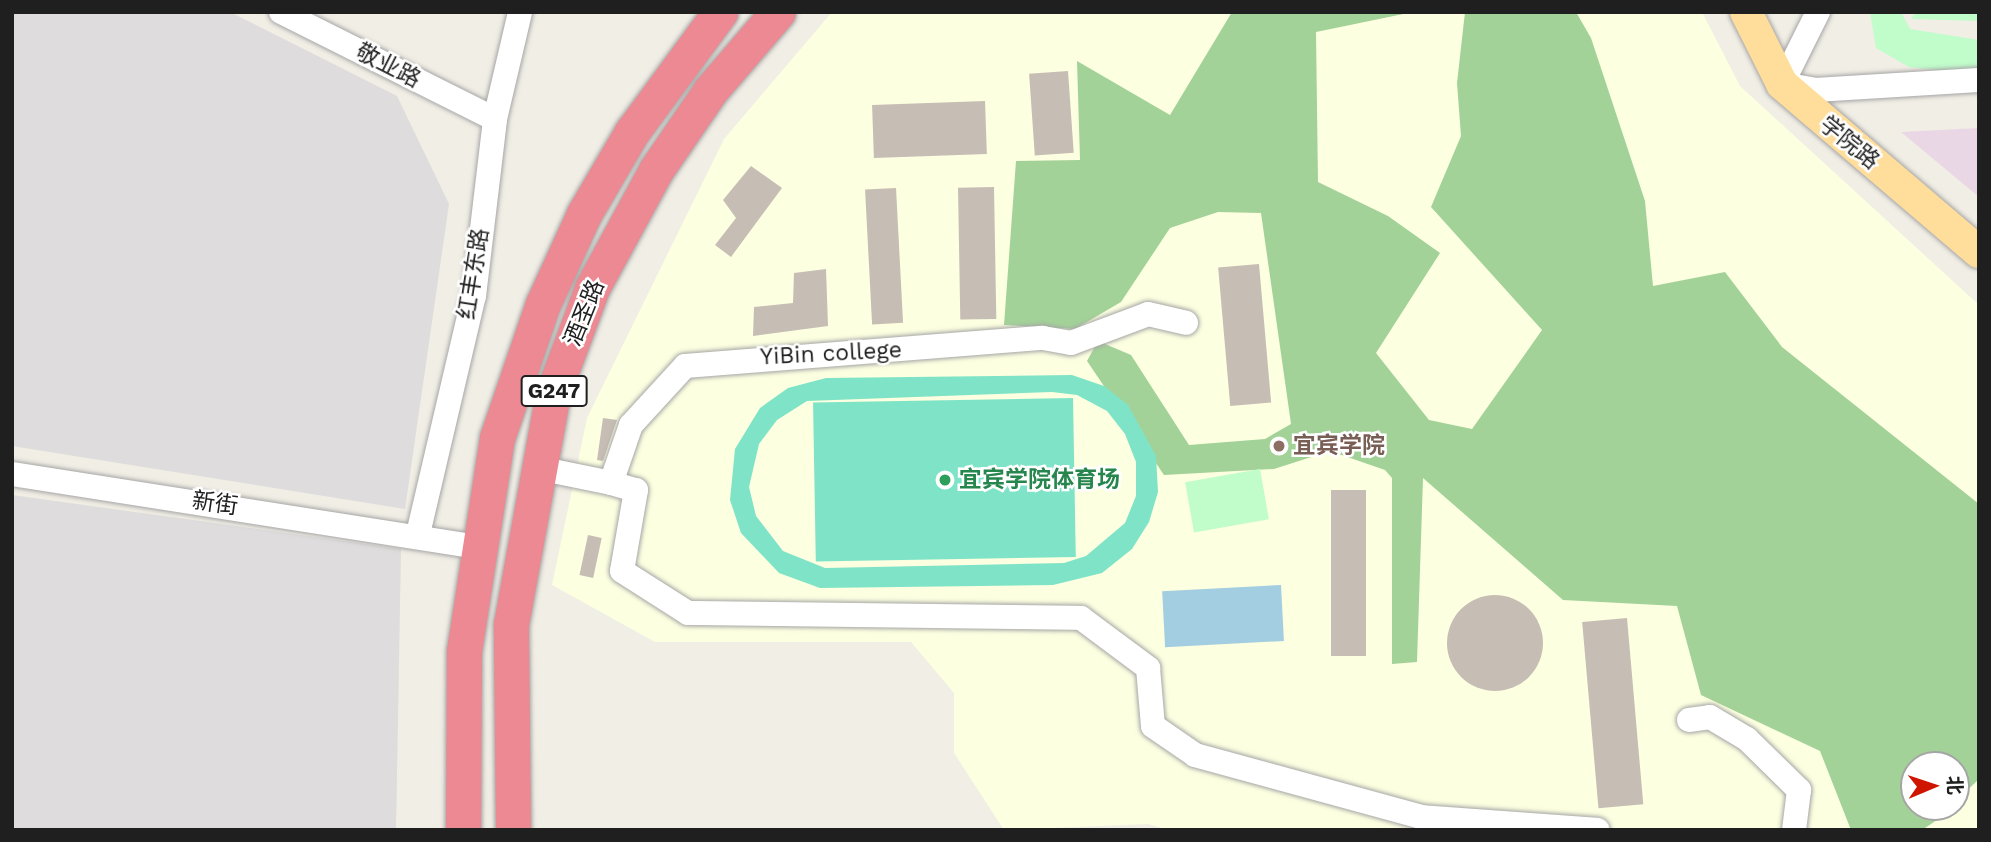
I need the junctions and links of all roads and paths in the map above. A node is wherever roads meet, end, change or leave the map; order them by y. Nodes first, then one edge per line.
1 (281, 12) edge
2 (520, 12) edge
3 (720, 12) edge
4 (778, 12) edge
5 (1746, 12) edge
6 (1818, 12) edge
7 (1979, 80) edge
8 (1782, 84) junction
9 (495, 119) junction
10 (1979, 252) edge
11 (1186, 323) dead end
12 (538, 468) junction
13 (12, 474) edge
14 (611, 483) junction
15 (418, 534) junction
16 (476, 547) junction
17 (1689, 720) dead end
18 (463, 830) edge
19 (513, 830) edge
20 (1598, 830) edge
21 (1794, 830) edge

1 - 9 street, 敬业路
2 - 9 street, 红丰东路
3 - 16 highway, 酒圣路 / G247
4 - 12 highway, 酒圣路 / G247
5 - 8 main road, 学院路
6 - 8 street
7 - 8 street
8 - 10 main road, 学院路
9 - 15 street, 红丰东路
11 - 14 street, YiBin college
12 - 14 street
12 - 19 highway, 酒圣路 / G247
13 - 15 street, 新街
14 - 20 street
15 - 16 street, 新街
16 - 18 highway, 酒圣路 / G247
17 - 21 street

